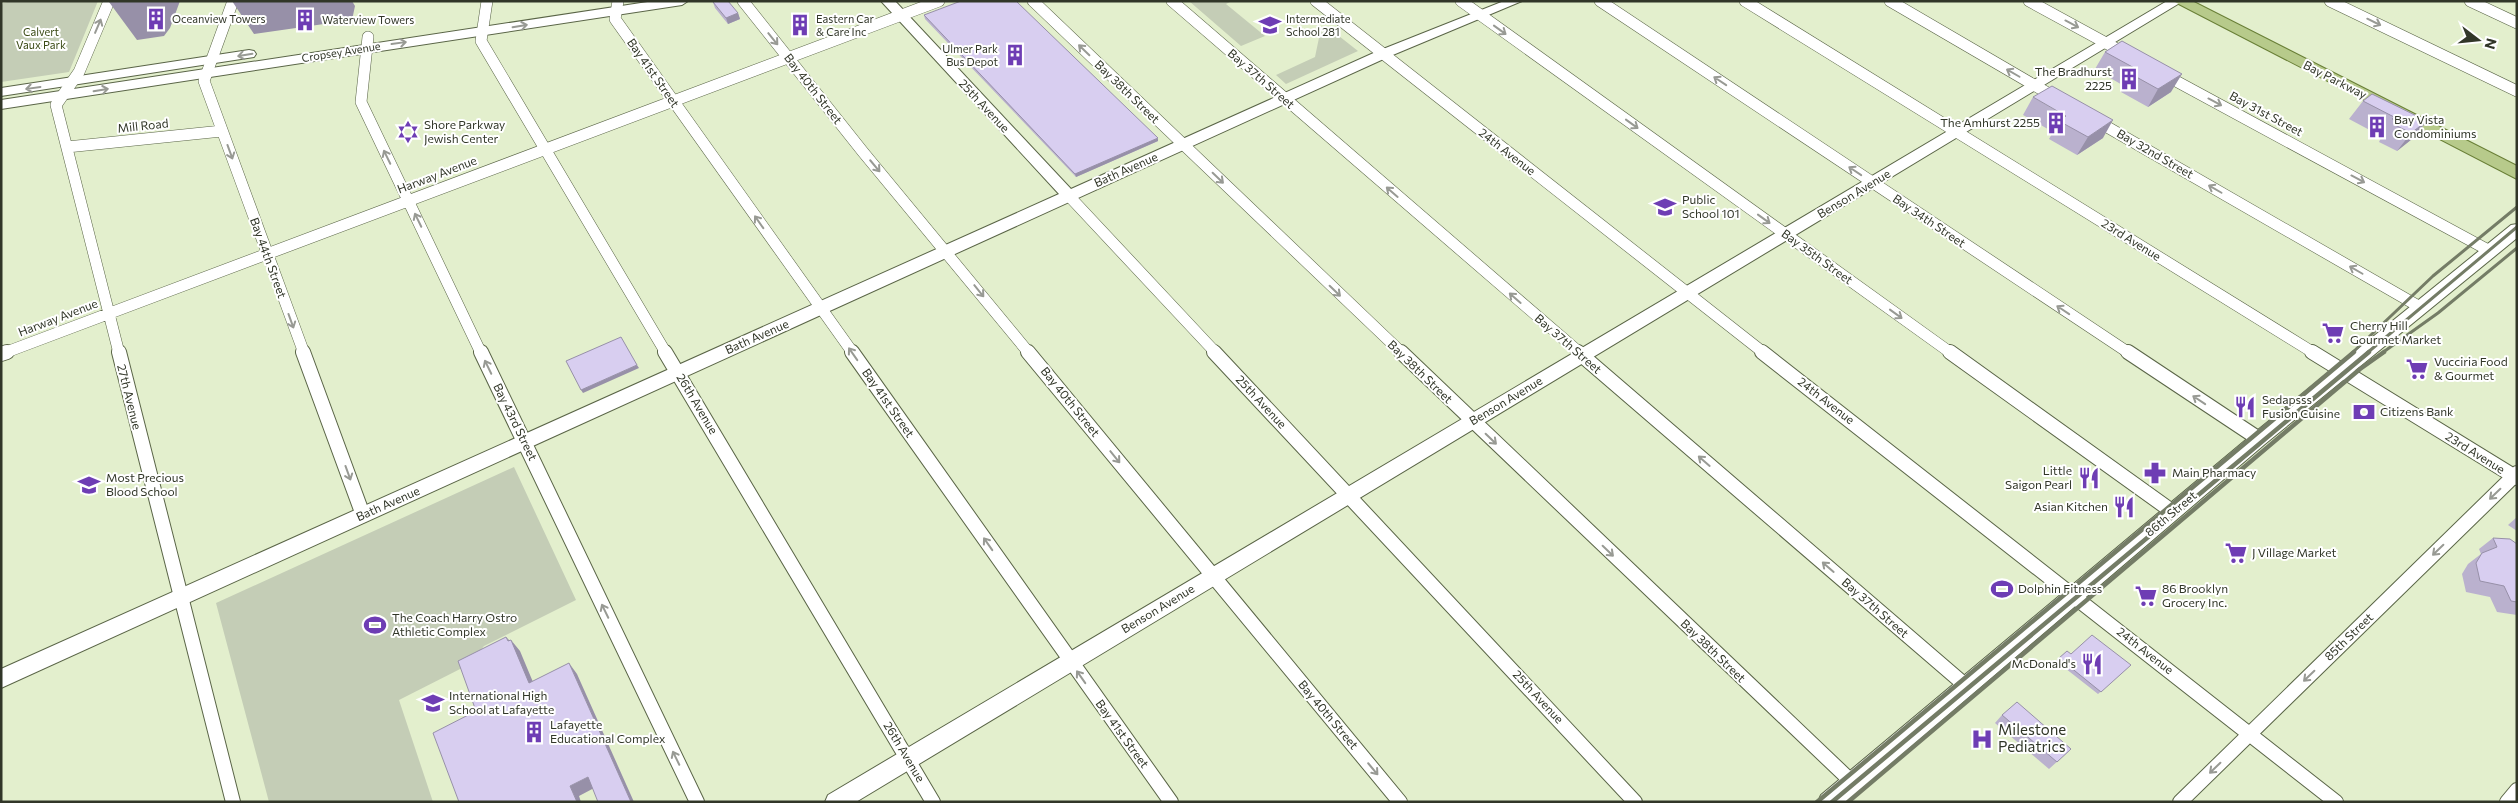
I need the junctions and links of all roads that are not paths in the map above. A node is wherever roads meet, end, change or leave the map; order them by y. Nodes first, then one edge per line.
1 (109, 1) edge
2 (233, 1) edge
3 (486, 1) edge
4 (682, 1) edge
5 (743, 1) edge
6 (887, 1) edge
7 (939, 1) edge
8 (1033, 1) edge
9 (1172, 1) edge
10 (1316, 1) edge
11 (1461, 1) edge
12 (1516, 1) edge
13 (1600, 1) edge
14 (1745, 1) edge
15 (1890, 1) edge
16 (2029, 1) edge
17 (2178, 1) edge
18 (2330, 1) edge
19 (2470, 1) edge
20 (616, 5) edge
21 (1480, 15) junction
22 (900, 16) junction
23 (2517, 23) edge
24 (483, 26) junction
25 (368, 42) junction
26 (2107, 44) junction
27 (1383, 54) junction
28 (788, 58) junction
29 (2136, 59) edge
30 (210, 66) junction
31 (2154, 69) edge
32 (71, 82) junction
33 (2035, 86) junction
34 (2517, 90) edge
35 (1, 92) edge
36 (61, 96) junction
37 (1284, 99) junction
38 (673, 101) junction
39 (1, 105) edge
40 (2070, 106) edge
41 (2086, 114) edge
42 (222, 130) junction
43 (1958, 133) junction
44 (1182, 145) junction
45 (66, 147) junction
46 (546, 149) junction
47 (2517, 173) edge
48 (1872, 183) junction
49 (1069, 196) junction
50 (408, 201) junction
51 (2517, 229) edge
52 (1786, 235) junction
53 (947, 251) junction
54 (2490, 251) junction
55 (266, 254) junction
56 (1688, 293) junction
57 (2420, 307) junction
58 (820, 308) junction
59 (108, 314) junction
60 (1, 354) edge
61 (1582, 356) junction
62 (2342, 371) junction
63 (678, 373) junction
64 (1472, 421) junction
65 (2259, 439) junction
66 (524, 442) junction
67 (2516, 476) edge
68 (1348, 495) junction
69 (2173, 512) junction
70 (363, 515) junction
71 (1213, 576) junction
72 (2075, 596) junction
73 (180, 598) junction
74 (1070, 661) junction
75 (1, 679) edge
76 (1965, 685) junction
77 (2250, 734) junction
78 (908, 758) junction
79 (1852, 782) junction
80 (2517, 790) edge
81 (233, 802) edge
82 (697, 802) edge
83 (836, 802) edge
84 (933, 802) edge
85 (1171, 802) edge
86 (1400, 802) edge
87 (1635, 802) edge
88 (1829, 802) edge
89 (2180, 802) edge
90 (2336, 802) edge
91 (2507, 802) edge

32 -> 1 street
2 - 30 street, Bay 44th Street
3 - 24 street, 26th Avenue
4 - 20 street, Cropsey Avenue
5 -> 28 street, Bay 40th Street
6 - 22 street, 25th Avenue
7 - 22 street, Harway Avenue
44 -> 8 street, Bay 38th Street
9 - 37 street, Bay 37th Street
10 - 27 street, 24th Avenue
11 - 21 street, Bay 35th Street
12 - 21 street, Bath Avenue
48 -> 13 street, Bay 34th Street
14 - 43 street, 23rd Avenue
33 -> 15 street
16 -> 26 street
17 - 26 street, Benson Avenue
17 - 47 main road, Bay Parkway
18 -> 34 street
19 - 23 street
20 - 24 street, Cropsey Avenue
20 - 38 street, Bay 41st Street
21 - 27 street, Bath Avenue
21 -> 52 street, Bay 35th Street
22 - 28 street, Harway Avenue
22 - 49 street, 25th Avenue
24 - 25 street, Cropsey Avenue
24 - 46 street, 26th Avenue
25 - 30 street, Cropsey Avenue
50 -> 25 street, Bay 43rd Street
26 - 29 street
26 - 33 street, Benson Avenue
27 - 37 street, Bath Avenue
27 - 56 street, 24th Avenue
28 - 38 street, Harway Avenue
28 -> 53 street, Bay 40th Street
30 - 32 street, Cropsey Avenue
36 -> 30 street, Cropsey Avenue
30 - 42 street, Bay 44th Street
31 -> 54 street, Bay 31st Street
32 -> 35 street, Cropsey Avenue
32 - 36 street
33 - 40 street
33 - 43 street, Benson Avenue
36 - 39 street, Cropsey Avenue
36 - 45 street, 27th Avenue
37 - 44 street, Bath Avenue
61 -> 37 street, Bay 37th Street
38 - 46 street, Harway Avenue
58 -> 38 street, Bay 41st Street
57 -> 41 street, Bay 32nd Street
42 - 45 street, Mill Road
42 -> 55 street, Bay 44th Street
43 - 48 street, Benson Avenue
43 - 62 street, 23rd Avenue
44 - 49 street, Bath Avenue
44 -> 64 street, Bay 38th Street
45 - 59 street, 27th Avenue
46 - 50 street, Harway Avenue
46 - 63 street, 26th Avenue
48 - 52 street, Benson Avenue
65 -> 48 street, Bay 34th Street
49 - 53 street, Bath Avenue
49 - 68 street, 25th Avenue
50 - 55 street, Harway Avenue
66 -> 50 street, Bay 43rd Street
51 - 54 street, 86th Street
52 - 56 street, Benson Avenue
52 -> 69 street, Bay 35th Street
53 - 58 street, Bath Avenue
53 -> 71 street, Bay 40th Street
54 - 57 street, 86th Street
55 - 59 street, Harway Avenue
55 -> 70 street, Bay 44th Street
56 - 61 street, Benson Avenue
56 - 72 street, 24th Avenue
57 - 62 street, 86th Street
58 - 63 street, Bath Avenue
74 -> 58 street, Bay 41st Street
59 - 60 street, Harway Avenue
59 - 73 street, 27th Avenue
61 - 64 street, Benson Avenue
76 -> 61 street, Bay 37th Street
62 - 65 street, 86th Street
62 - 67 street, 23rd Avenue
63 - 66 street, Bath Avenue
63 - 78 street, 26th Avenue
64 - 68 street, Benson Avenue
64 -> 79 street, Bay 38th Street
65 - 69 street, 86th Street
66 - 70 street, Bath Avenue
82 -> 66 street, Bay 43rd Street
67 -> 77 street, 85th Street
68 - 71 street, Benson Avenue
68 - 87 street, 25th Avenue
69 - 72 street, 86th Street
70 - 73 street, Bath Avenue
71 - 74 street, Benson Avenue
71 -> 86 street, Bay 40th Street
72 - 76 street, 86th Street
72 - 77 street, 24th Avenue
73 - 75 street, Bath Avenue
73 - 81 street, 27th Avenue
74 - 78 street, Benson Avenue
85 -> 74 street, Bay 41st Street
76 - 79 street, 86th Street
77 -> 89 street, 85th Street
77 - 90 street, 24th Avenue
78 - 83 street, Benson Avenue
78 - 84 street, 26th Avenue
79 - 88 street, 86th Street
80 - 91 street

